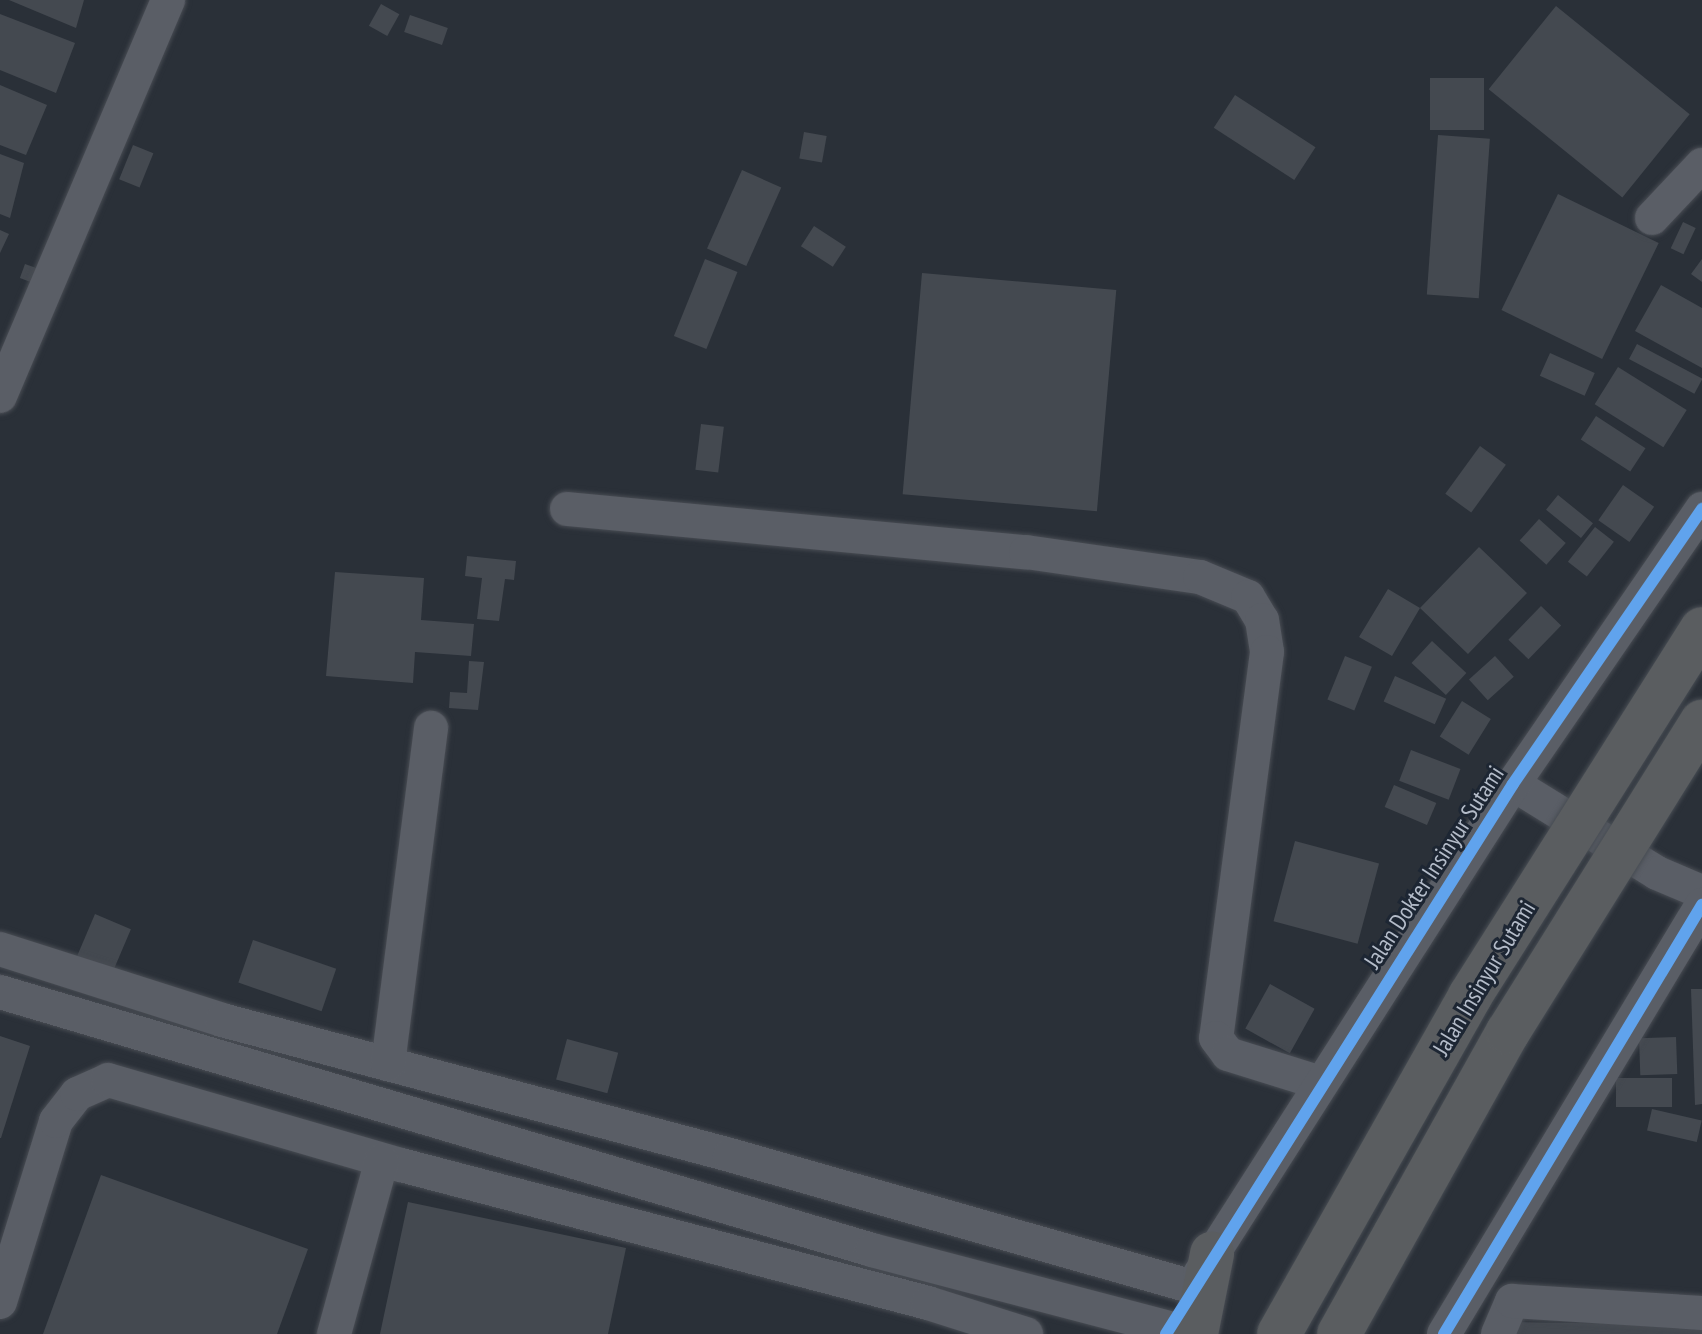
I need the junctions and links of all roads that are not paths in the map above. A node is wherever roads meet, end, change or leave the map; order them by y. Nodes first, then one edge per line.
1 (168, 0) edge
2 (1702, 165) edge
3 (1652, 218) dead end
4 (0, 396) edge
5 (567, 509) dead end
6 (1702, 509) edge
7 (1702, 629) edge
8 (1702, 722) edge
9 (431, 728) dead end
10 (1513, 784) junction
11 (1702, 892) edge
12 (1702, 905) edge
13 (1692, 946) edge
14 (0, 949) edge
15 (0, 992) edge
16 (388, 1064) junction
17 (1321, 1083) junction
18 (382, 1160) junction
19 (1202, 1270) junction
20 (0, 1302) edge
21 (1702, 1313) edge
22 (1177, 1332) edge
23 (334, 1334) edge
24 (1026, 1334) edge
25 (1279, 1334) edge
26 (1339, 1334) edge
27 (1444, 1334) edge
28 (1498, 1334) edge

1 - 4 street
2 - 3 street
5 - 17 street
6 - 10 street, Jalan Dokter Insinyur Sutami
7 - 25 highway, Jalan Insinyur Sutami, bridge
8 - 26 highway, Jalan Insinyur Sutami, bridge
9 - 16 street
10 - 11 street
10 - 17 street, Jalan Dokter Insinyur Sutami
12 - 13 street
13 - 27 street
14 - 16 street
15 - 22 street
16 - 19 street
17 - 19 street, Jalan Dokter Insinyur Sutami
18 - 20 street
18 - 23 street
18 - 24 street
19 - 22 highway
21 - 28 street

